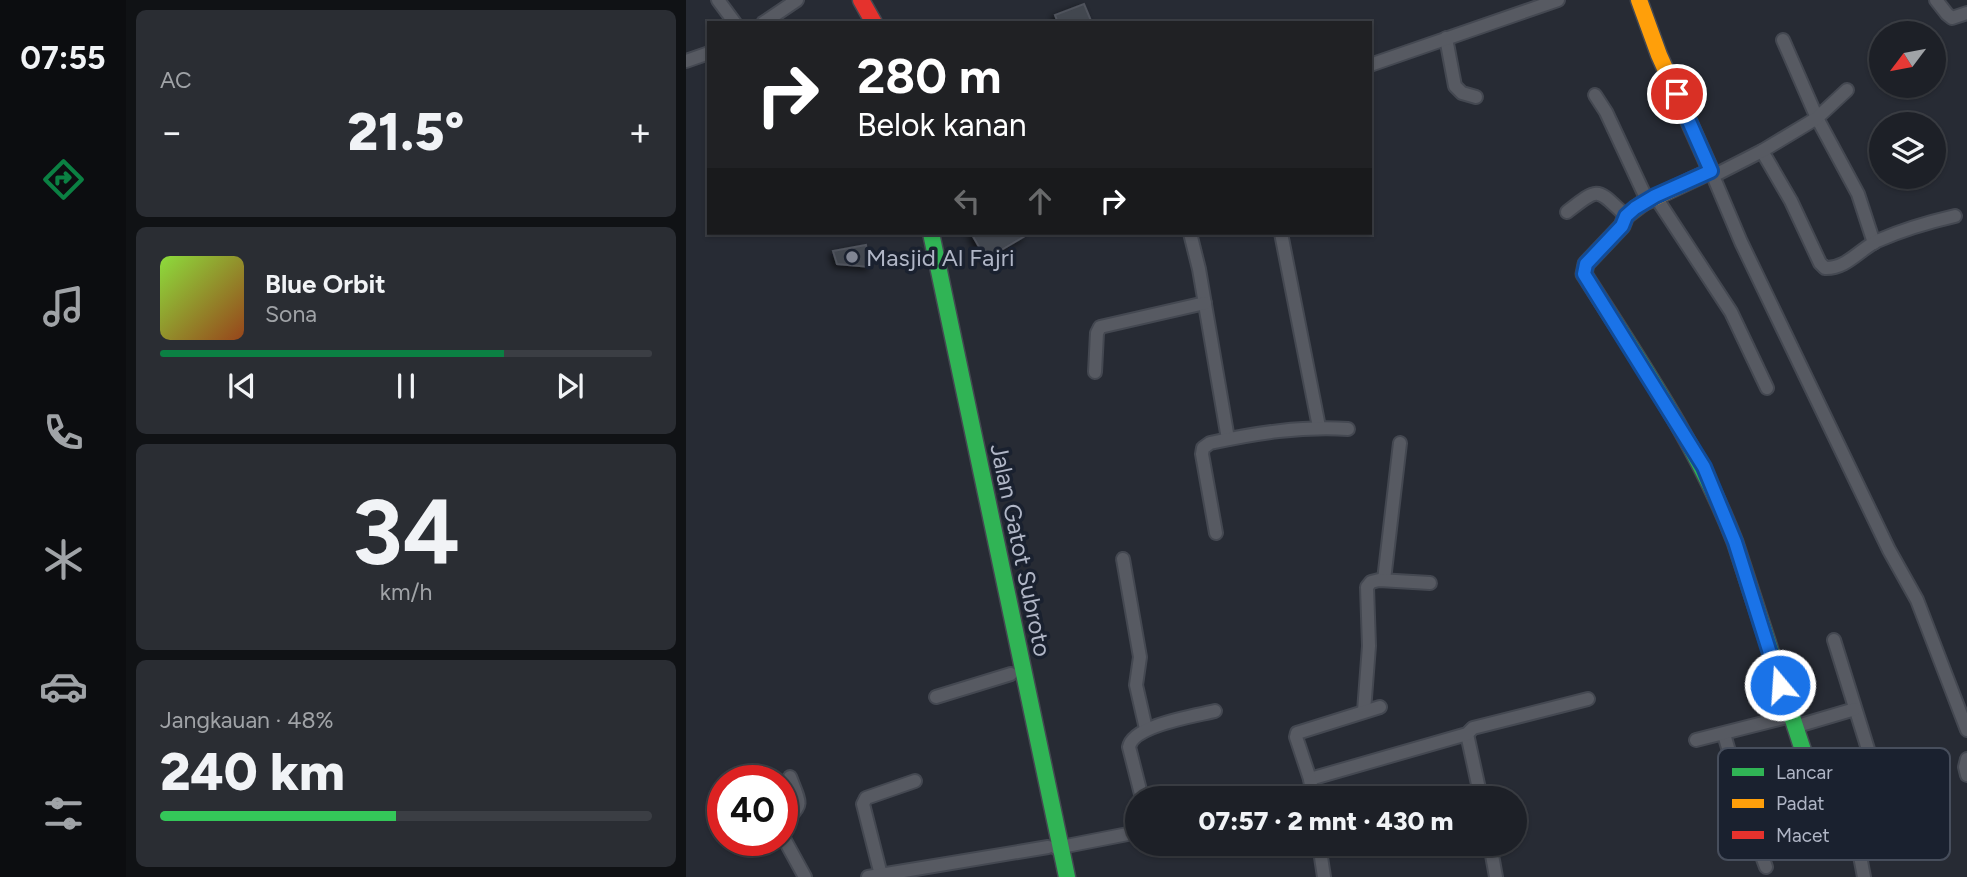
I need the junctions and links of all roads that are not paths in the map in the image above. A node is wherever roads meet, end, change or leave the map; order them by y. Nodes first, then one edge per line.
1 (718, 0) edge
2 (797, 0) edge
3 (861, 0) edge
4 (876, 0) edge
5 (1558, 0) edge
6 (1639, 0) edge
7 (1936, 0) edge
8 (1524, 6) edge
9 (1967, 13) edge
10 (734, 21) edge
11 (766, 21) edge
12 (873, 21) edge
13 (887, 21) edge
14 (1446, 38) junction
15 (1783, 40) dead end
16 (686, 47) edge
17 (707, 54) edge
18 (689, 60) edge
19 (1372, 64) edge
20 (1847, 90) dead end
21 (1595, 95) dead end
22 (1476, 97) dead end
23 (1817, 118) junction
24 (1762, 151) junction
25 (1712, 173) junction
26 (1651, 198) junction
27 (1567, 212) dead end
28 (1626, 216) junction
29 (1955, 216) dead end
30 (921, 235) edge
31 (931, 235) edge
32 (1190, 235) edge
33 (1281, 235) edge
34 (1874, 243) junction
35 (1205, 303) junction
36 (1096, 372) dead end
37 (1768, 387) dead end
38 (1319, 427) junction
39 (1348, 429) dead end
40 (1228, 439) junction
41 (1400, 443) dead end
42 (1216, 533) dead end
43 (1123, 559) dead end
44 (1384, 580) junction
45 (1430, 583) dead end
46 (1834, 640) dead end
47 (1011, 674) junction
48 (936, 697) dead end
49 (1588, 699) dead end
50 (1380, 707) dead end
51 (1855, 709) junction
52 (1215, 711) dead end
53 (1364, 711) junction
54 (1793, 722) junction
55 (1146, 729) junction
56 (1967, 730) edge
57 (1467, 734) junction
58 (1724, 734) junction
59 (1696, 740) dead end
60 (1728, 748) edge
61 (1802, 748) edge
62 (1867, 748) edge
63 (1967, 759) edge
64 (1967, 775) edge
65 (1310, 779) junction
66 (915, 782) dead end
67 (1139, 786) edge
68 (1311, 786) edge
69 (1479, 786) edge
70 (1125, 834) edge
71 (1052, 848) junction
72 (794, 856) edge
73 (1321, 856) edge
74 (1492, 856) edge
75 (1763, 860) edge
76 (1766, 867) dead end
77 (874, 876) edge
78 (805, 877) edge
79 (1054, 877) edge
80 (1067, 877) edge
81 (1324, 877) edge
82 (1496, 877) edge

1 - 10 street
2 - 11 street
3 - 12 main road
4 - 13 main road
5 - 8 street
6 - 25 main road
7 - 9 street
8 - 14 street
14 - 19 street
14 - 22 street
15 - 23 street
16 - 18 street
17 - 18 street
20 - 23 street
21 - 26 street
23 - 24 street
23 - 34 street
24 - 25 street
24 - 34 street
25 - 26 main road
25 - 56 street
26 - 28 main road
26 - 37 street
27 - 28 street
28 - 54 main road
29 - 34 street
30 - 47 main road, Jalan Gatot Subroto
31 - 71 main road, Jalan Gatot Subroto
32 - 35 street
33 - 38 street
35 - 36 street
35 - 40 street
38 - 39 street
38 - 40 street
40 - 42 street
41 - 44 street
43 - 55 street
44 - 45 street
44 - 53 street
46 - 51 street
47 - 48 street
47 - 71 main road, Jalan Gatot Subroto
49 - 57 street
50 - 53 street
51 - 54 street
51 - 62 street
52 - 55 street
53 - 65 street
54 - 58 street
54 - 61 main road
55 - 67 street
57 - 65 street
57 - 69 street
58 - 59 street
58 - 60 street
63 - 64 street
65 - 68 street
66 - 77 street
70 - 71 street
71 - 77 street
71 - 79 main road, Jalan Gatot Subroto
71 - 80 main road, Jalan Gatot Subroto
72 - 78 street
73 - 81 street
74 - 82 street
75 - 76 street

